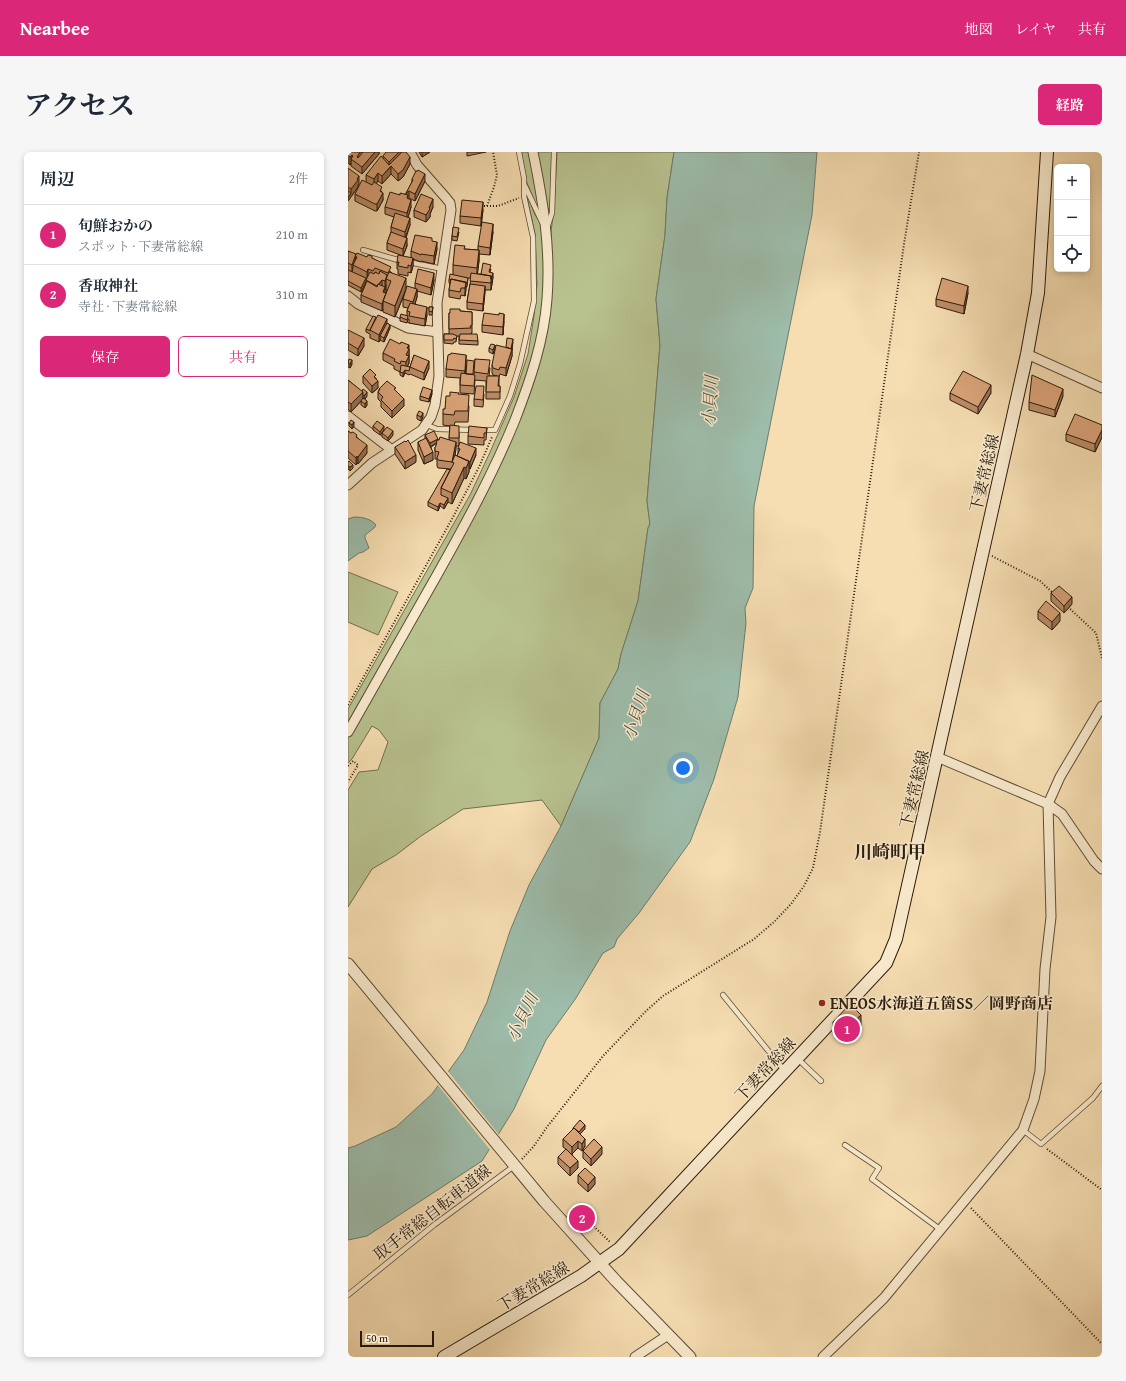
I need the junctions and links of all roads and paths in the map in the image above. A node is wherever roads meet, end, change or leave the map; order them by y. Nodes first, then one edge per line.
1 (410, 152) edge
2 (493, 152) edge
3 (519, 152) edge
4 (533, 152) edge
5 (554, 152) edge
6 (919, 152) edge
7 (1047, 152) edge
8 (524, 182) junction
9 (524, 196) junction
10 (480, 205) edge
11 (488, 206) junction
12 (547, 229) junction
13 (363, 250) dead end
14 (443, 270) junction
15 (348, 296) edge
16 (438, 332) junction
17 (1027, 354) junction
18 (1102, 388) edge
19 (348, 416) edge
20 (427, 425) junction
21 (495, 430) junction
22 (392, 450) junction
23 (348, 485) edge
24 (983, 551) junction
25 (1057, 597) edge
26 (1068, 607) edge
27 (1102, 658) edge
28 (348, 705) edge
29 (1102, 706) edge
30 (348, 732) edge
31 (937, 757) junction
32 (348, 766) edge
33 (348, 782) edge
34 (1048, 804) junction
35 (1102, 869) edge
36 (348, 964) edge
37 (723, 995) dead end
38 (797, 1058) junction
39 (785, 1071) junction
40 (821, 1081) dead end
41 (1102, 1086) edge
42 (1022, 1130) junction
43 (1041, 1144) junction
44 (845, 1145) dead end
45 (511, 1162) junction
46 (1102, 1190) edge
47 (964, 1201) junction
48 (585, 1218) edge
49 (941, 1230) junction
50 (618, 1249) junction
51 (600, 1263) junction
52 (348, 1295) edge
53 (668, 1335) junction
54 (1102, 1344) edge
55 (444, 1357) edge
56 (635, 1357) edge
57 (690, 1357) edge
58 (823, 1357) edge

1 - 14 street
2 - 11 path
3 - 8 lane
4 - 12 street
5 - 12 lane
6 - 45 path
7 - 17 main road, 下妻常総線
8 - 9 lane
8 - 12 lane
9 - 11 path
9 - 21 lane
10 - 11 path
12 - 30 street
13 - 14 lane
14 - 16 street
15 - 16 street
16 - 20 street
17 - 18 street
17 - 24 main road, 下妻常総線
19 - 22 street
20 - 21 lane
20 - 22 street
21 - 28 path
22 - 23 street
24 - 25 path
24 - 31 main road, 下妻常総線
26 - 27 path
29 - 34 street
31 - 34 street
31 - 38 main road, 下妻常総線
32 - 33 path
34 - 35 street
34 - 42 street
36 - 45 street
37 - 39 lane
38 - 39 main road, 下妻常総線
38 - 40 lane
39 - 50 main road, 下妻常総線
41 - 43 lane
42 - 43 lane
42 - 47 street
43 - 46 path
44 - 49 lane
45 - 51 street
45 - 52 lane, 取手常総自転車道線
47 - 49 street
47 - 54 path
48 - 50 path
49 - 58 street
50 - 51 main road, 下妻常総線
51 - 53 street
51 - 55 main road, 下妻常総線
53 - 56 street
53 - 57 street

